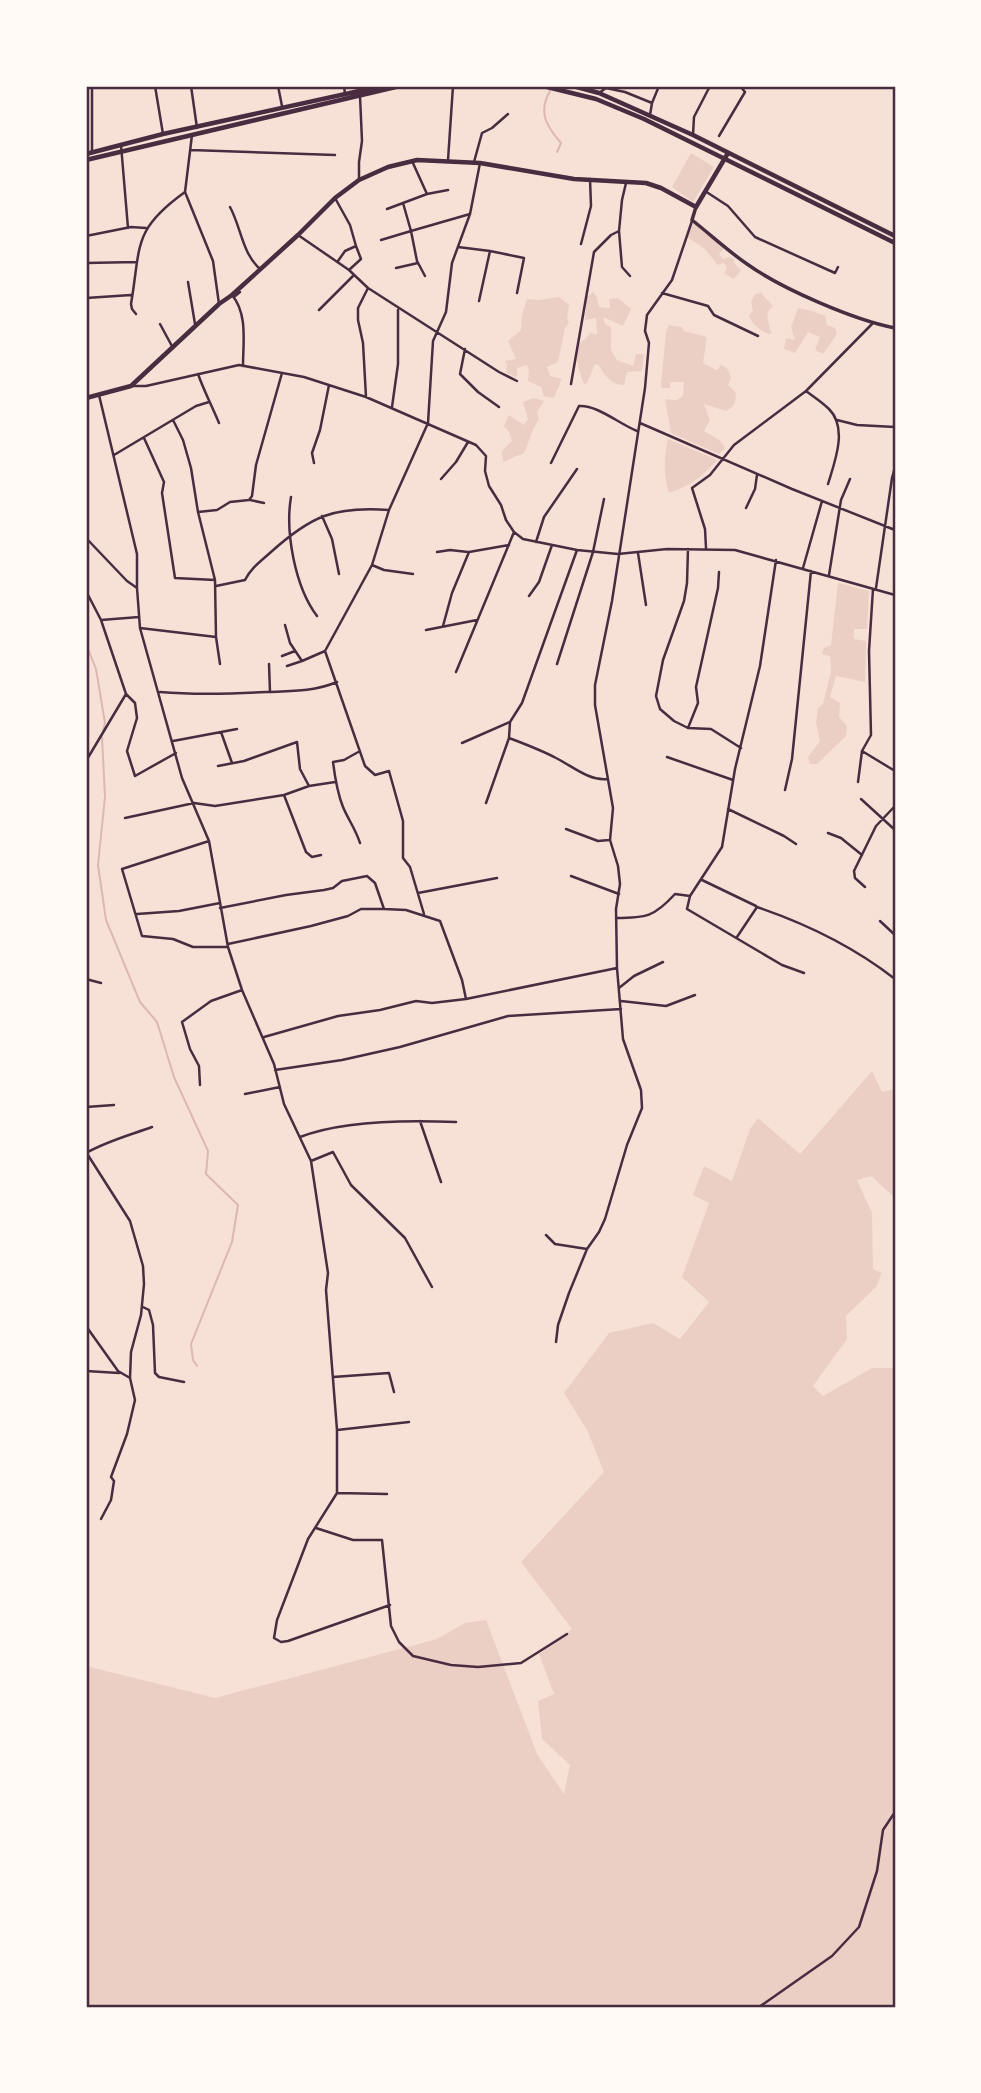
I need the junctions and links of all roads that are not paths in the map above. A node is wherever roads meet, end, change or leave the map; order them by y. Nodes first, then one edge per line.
1 (92, 86) edge
2 (155, 86) edge
3 (191, 86) edge
4 (278, 86) edge
5 (344, 86) edge
6 (382, 86) edge
7 (400, 86) edge
8 (453, 86) edge
9 (543, 86) edge
10 (573, 86) edge
11 (659, 86) edge
12 (710, 86) edge
13 (740, 86) edge
14 (599, 93) junction
15 (345, 94) junction
16 (360, 96) junction
17 (652, 103) junction
18 (282, 107) junction
19 (508, 114) dead end
20 (650, 115) junction
21 (197, 128) junction
22 (163, 134) junction
23 (192, 135) junction
24 (693, 135) junction
25 (719, 136) dead end
26 (121, 145) junction
27 (191, 150) junction
28 (122, 152) junction
29 (93, 153) junction
30 (728, 153) junction
31 (86, 154) edge
32 (335, 155) dead end
33 (725, 159) junction
34 (86, 160) edge
35 (448, 160) junction
36 (412, 161) junction
37 (477, 162) junction
38 (590, 179) junction
39 (359, 180) junction
40 (626, 181) junction
41 (448, 190) dead end
42 (705, 191) junction
43 (186, 192) junction
44 (427, 194) junction
45 (335, 198) junction
46 (402, 203) junction
47 (230, 207) dead end
48 (696, 207) junction
49 (387, 209) dead end
50 (470, 214) junction
51 (692, 220) junction
52 (128, 228) junction
53 (146, 228) junction
54 (411, 231) junction
55 (619, 231) junction
56 (298, 235) junction
57 (86, 236) edge
58 (895, 236) edge
59 (381, 240) dead end
60 (895, 243) edge
61 (581, 244) dead end
62 (356, 246) junction
63 (458, 247) junction
64 (489, 251) junction
65 (338, 261) junction
66 (137, 262) junction
67 (86, 263) edge
68 (418, 263) junction
69 (838, 267) dead end
70 (396, 268) dead end
71 (260, 269) junction
72 (349, 270) junction
73 (354, 276) junction
74 (425, 276) dead end
75 (630, 276) dead end
76 (188, 282) dead end
77 (368, 288) junction
78 (240, 292) dead end
79 (517, 293) dead end
80 (662, 293) junction
81 (133, 295) junction
82 (233, 296) junction
83 (86, 298) edge
84 (479, 301) dead end
85 (219, 304) junction
86 (398, 308) junction
87 (319, 310) dead end
88 (136, 314) dead end
89 (160, 324) dead end
90 (872, 324) junction
91 (197, 327) junction
92 (895, 328) edge
93 (438, 331) junction
94 (758, 336) dead end
95 (173, 348) junction
96 (465, 349) junction
97 (243, 366) junction
98 (282, 373) junction
99 (198, 374) junction
100 (517, 381) dead end
101 (571, 384) dead end
102 (329, 385) junction
103 (131, 386) junction
104 (806, 391) junction
105 (99, 395) junction
106 (366, 397) junction
107 (86, 398) edge
108 (209, 402) junction
109 (392, 407) junction
110 (499, 407) dead end
111 (173, 420) junction
112 (837, 420) junction
113 (219, 423) dead end
114 (428, 423) junction
115 (640, 423) junction
116 (895, 427) edge
117 (638, 431) junction
118 (145, 438) junction
119 (468, 442) junction
120 (114, 455) junction
121 (721, 458) junction
122 (314, 463) dead end
123 (551, 463) dead end
124 (895, 467) edge
125 (577, 469) dead end
126 (757, 474) junction
127 (441, 479) dead end
128 (850, 479) dead end
129 (828, 484) dead end
130 (291, 497) dead end
131 (251, 498) junction
132 (604, 499) dead end
133 (822, 501) junction
134 (264, 503) dead end
135 (840, 506) junction
136 (746, 508) dead end
137 (389, 510) junction
138 (198, 512) junction
139 (322, 516) junction
140 (885, 526) junction
141 (895, 530) edge
142 (514, 532) junction
143 (289, 536) junction
144 (86, 538) edge
145 (536, 542) junction
146 (509, 545) junction
147 (552, 545) junction
148 (706, 548) junction
149 (688, 549) junction
150 (577, 550) junction
151 (437, 552) dead end
152 (469, 552) junction
153 (593, 552) junction
154 (638, 553) junction
155 (618, 554) junction
156 (776, 560) junction
157 (372, 565) junction
158 (803, 568) junction
159 (811, 571) junction
160 (719, 572) dead end
161 (340, 574) dead end
162 (413, 574) dead end
163 (829, 575) junction
164 (215, 580) junction
165 (216, 586) junction
166 (137, 587) junction
167 (874, 589) junction
168 (86, 591) edge
169 (895, 595) edge
170 (529, 596) dead end
171 (646, 604) dead end
172 (317, 616) dead end
173 (139, 617) junction
174 (101, 620) junction
175 (478, 620) junction
176 (285, 625) dead end
177 (443, 626) junction
178 (140, 628) junction
179 (426, 630) dead end
180 (216, 637) junction
181 (295, 651) junction
182 (325, 651) junction
183 (282, 656) dead end
184 (302, 661) junction
185 (220, 664) dead end
186 (269, 664) dead end
187 (557, 664) dead end
188 (287, 666) dead end
189 (456, 671) dead end
190 (337, 682) junction
191 (160, 692) junction
192 (270, 692) junction
193 (126, 694) junction
194 (510, 722) junction
195 (688, 728) junction
196 (237, 729) dead end
197 (221, 732) junction
198 (509, 738) junction
199 (173, 741) junction
200 (462, 743) dead end
201 (741, 748) junction
202 (360, 750) junction
203 (862, 751) junction
204 (176, 753) junction
205 (667, 757) dead end
206 (86, 761) edge
207 (232, 763) junction
208 (218, 765) dead end
209 (895, 771) edge
210 (608, 779) junction
211 (734, 780) junction
212 (335, 782) junction
213 (858, 782) dead end
214 (309, 786) junction
215 (785, 790) dead end
216 (284, 795) junction
217 (861, 799) dead end
218 (194, 803) junction
219 (486, 803) dead end
220 (895, 806) edge
221 (728, 809) junction
222 (884, 817) junction
223 (125, 818) dead end
224 (566, 829) dead end
225 (895, 830) edge
226 (828, 833) dead end
227 (610, 840) junction
228 (209, 841) junction
229 (359, 843) dead end
230 (796, 844) dead end
231 (321, 855) dead end
232 (862, 855) junction
233 (571, 876) dead end
234 (497, 878) dead end
235 (702, 880) junction
236 (865, 887) dead end
237 (418, 894) junction
238 (619, 894) junction
239 (690, 896) junction
240 (220, 903) junction
241 (757, 907) junction
242 (220, 908) junction
243 (384, 909) junction
244 (137, 914) junction
245 (424, 914) junction
246 (616, 918) junction
247 (880, 921) dead end
248 (895, 935) edge
249 (737, 937) junction
250 (227, 946) junction
251 (663, 962) dead end
252 (617, 968) junction
253 (804, 973) dead end
254 (86, 979) edge
255 (895, 979) edge
256 (101, 983) dead end
257 (619, 988) junction
258 (242, 990) junction
259 (695, 995) dead end
260 (466, 999) junction
261 (621, 1001) junction
262 (621, 1009) junction
263 (263, 1037) junction
264 (275, 1070) junction
265 (200, 1085) dead end
266 (280, 1087) junction
267 (245, 1094) dead end
268 (114, 1105) dead end
269 (86, 1107) edge
270 (420, 1121) junction
271 (456, 1122) dead end
272 (152, 1126) dead end
273 (299, 1137) junction
274 (86, 1152) edge
275 (312, 1161) junction
276 (441, 1182) dead end
277 (546, 1235) dead end
278 (587, 1249) junction
279 (432, 1287) dead end
280 (143, 1307) junction
281 (86, 1326) edge
282 (556, 1342) dead end
283 (86, 1371) edge
284 (123, 1374) junction
285 (334, 1377) junction
286 (130, 1378) junction
287 (184, 1382) dead end
288 (394, 1392) dead end
289 (408, 1422) dead end
290 (337, 1430) junction
291 (337, 1493) junction
292 (387, 1494) dead end
293 (101, 1519) dead end
294 (316, 1528) junction
295 (390, 1605) junction
296 (567, 1634) dead end
297 (895, 1812) edge
298 (759, 2007) edge

1 - 29 street
2 - 22 street
3 - 21 street
4 - 18 street
5 - 15 street
6 - 15 main road
7 - 16 main road
8 - 35 street
9 - 33 main road
10 - 14 main road
11 - 17 street
12 - 24 street
13 - 25 street
14 - 17 street
14 - 20 main road
15 - 18 main road
16 - 23 main road
16 - 39 street
17 - 20 street
18 - 21 main road
19 - 37 street
20 - 24 main road
21 - 22 main road
22 - 26 main road
23 - 27 street
23 - 28 main road
24 - 30 main road
26 - 28 street
26 - 29 main road
27 - 32 street
27 - 43 street
28 - 34 main road
28 - 52 street
29 - 31 main road
30 - 33 main road
30 - 58 main road
33 - 42 main road
33 - 60 main road
35 - 36 main road
35 - 37 main road
36 - 39 main road
36 - 44 street
37 - 38 main road
37 - 50 street
38 - 40 main road
38 - 61 street
39 - 45 main road
40 - 48 main road
40 - 55 street
41 - 44 street
42 - 48 main road
42 - 69 street
43 - 53 street
43 - 85 street
44 - 46 street
45 - 56 main road
45 - 62 street
46 - 49 street
46 - 54 street
47 - 71 street
48 - 51 street
50 - 54 street
50 - 63 street
51 - 80 street
51 - 90 street
52 - 53 street
52 - 57 street
53 - 66 street
54 - 59 street
54 - 68 street
55 - 75 street
55 - 101 street
56 - 65 street
56 - 71 main road
62 - 65 street
62 - 72 street
63 - 64 street
63 - 93 street
64 - 79 street
64 - 84 street
65 - 72 street
66 - 67 street
66 - 81 street
68 - 70 street
68 - 74 street
71 - 82 main road
72 - 73 street
73 - 77 street
73 - 87 street
76 - 91 street
77 - 86 street
77 - 106 street
78 - 82 street
80 - 94 street
80 - 115 street
81 - 83 street
81 - 88 street
82 - 85 main road
82 - 97 street
85 - 91 main road
86 - 93 street
86 - 109 street
89 - 95 street
90 - 92 street
90 - 104 street
91 - 95 main road
93 - 96 street
93 - 114 street
95 - 103 main road
96 - 100 street
96 - 110 street
97 - 98 street
97 - 99 street
98 - 102 street
98 - 131 street
99 - 103 street
99 - 108 street
102 - 106 street
102 - 122 street
103 - 105 main road
104 - 112 street
104 - 121 street
105 - 107 main road
105 - 120 street
106 - 109 street
108 - 111 street
108 - 113 street
109 - 114 street
111 - 118 street
111 - 138 street
112 - 116 street
112 - 129 street
114 - 119 street
114 - 137 street
115 - 117 street
115 - 121 street
117 - 123 street
117 - 155 street
118 - 120 street
118 - 164 street
119 - 127 street
119 - 142 street
120 - 166 street
121 - 126 street
121 - 148 street
124 - 140 street
125 - 145 street
126 - 133 street
126 - 136 street
128 - 135 street
130 - 143 street
131 - 134 street
131 - 138 street
132 - 153 street
133 - 135 street
133 - 158 street
135 - 140 street
135 - 163 street
137 - 139 street
137 - 157 street
138 - 164 street
139 - 143 street
139 - 161 street
140 - 141 street
140 - 167 street
142 - 145 street
142 - 146 street
143 - 165 street
143 - 172 street
144 - 166 street
145 - 147 street
146 - 152 street
146 - 175 street
147 - 150 street
147 - 170 street
148 - 149 street
148 - 156 street
149 - 154 street
149 - 195 street
150 - 153 street
150 - 194 street
151 - 152 street
152 - 177 street
153 - 155 street
153 - 187 street
154 - 155 street
154 - 171 street
155 - 210 street
156 - 158 street
156 - 201 street
157 - 162 street
157 - 182 street
158 - 159 street
159 - 163 street
159 - 215 street
160 - 195 street
163 - 167 street
164 - 165 street
165 - 180 street
166 - 173 street
167 - 169 street
167 - 203 street
168 - 174 street
173 - 174 street
173 - 178 street
174 - 193 street
175 - 177 street
175 - 189 street
176 - 181 street
177 - 179 street
178 - 180 street
178 - 191 street
180 - 185 street
181 - 183 street
181 - 184 street
182 - 184 street
182 - 190 street
184 - 188 street
186 - 192 street
190 - 192 street
190 - 202 street
191 - 192 street
191 - 199 street
193 - 204 street
193 - 206 street
194 - 198 street
194 - 200 street
195 - 201 street
196 - 197 street
197 - 199 street
197 - 207 street
198 - 210 street
198 - 219 street
199 - 204 street
201 - 211 street
202 - 212 street
202 - 237 street
203 - 209 street
203 - 213 street
204 - 218 street
205 - 211 street
207 - 208 street
207 - 214 street
210 - 227 street
211 - 221 street
212 - 214 street
212 - 229 street
214 - 216 street
216 - 218 street
216 - 231 street
217 - 222 street
218 - 223 street
218 - 228 street
220 - 222 street
221 - 230 street
221 - 235 street
222 - 225 street
222 - 232 street
224 - 227 street
226 - 232 street
227 - 238 street
228 - 240 street
228 - 244 street
232 - 236 street
233 - 238 street
234 - 237 street
235 - 239 street
235 - 241 street
237 - 245 street
238 - 246 street
239 - 246 street
239 - 249 street
240 - 242 street
240 - 244 street
241 - 249 street
241 - 255 street
242 - 243 street
242 - 250 street
243 - 245 street
243 - 250 street
244 - 250 street
245 - 260 street
246 - 252 street
247 - 248 street
249 - 253 street
250 - 258 street
251 - 257 street
252 - 257 street
252 - 260 street
254 - 256 street
257 - 261 street
258 - 263 street
258 - 265 street
259 - 261 street
260 - 263 street
261 - 262 street
262 - 264 street
262 - 278 street
263 - 264 street
264 - 266 street
266 - 267 street
266 - 273 street
268 - 269 street
270 - 271 street
270 - 273 street
270 - 276 street
272 - 274 street
273 - 275 street
274 - 280 street
275 - 279 street
275 - 285 street
277 - 278 street
278 - 282 street
280 - 286 street
280 - 287 street
281 - 284 street
283 - 284 street
284 - 286 street
285 - 288 street
285 - 290 street
286 - 293 street
289 - 290 street
290 - 291 street
291 - 292 street
291 - 294 street
294 - 295 street
294 - 295 street
295 - 296 street
297 - 298 street

